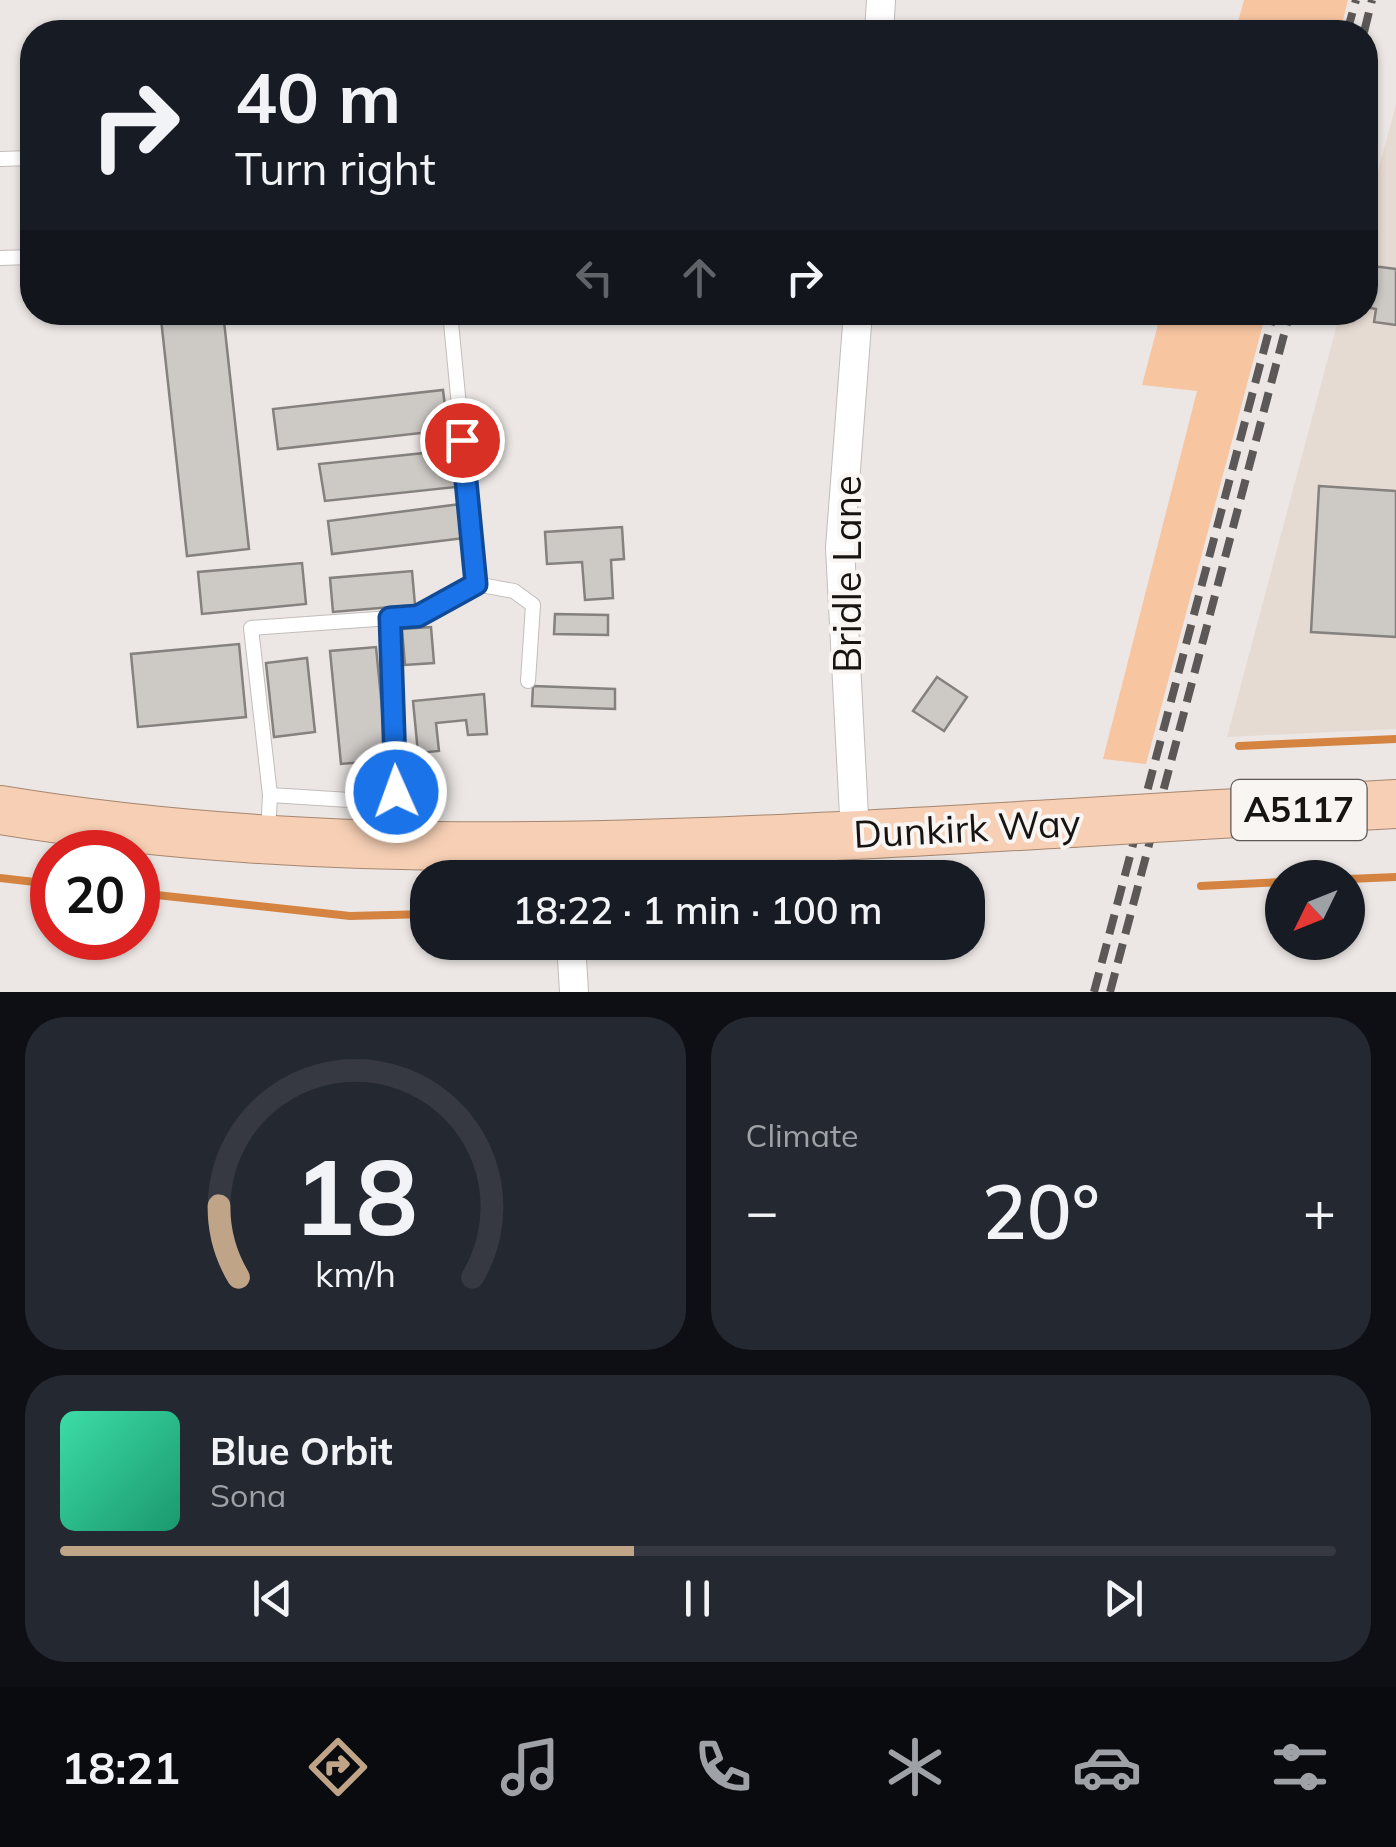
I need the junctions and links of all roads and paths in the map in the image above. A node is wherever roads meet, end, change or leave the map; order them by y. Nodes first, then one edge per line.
1 (451, 325) edge
2 (857, 325) edge
3 (476, 584) junction
4 (390, 618) junction
5 (528, 681) dead end
6 (1396, 804) edge
7 (0, 810) edge
8 (269, 818) junction
9 (397, 825) junction
10 (856, 835) junction
11 (568, 860) edge
12 (584, 860) edge
13 (573, 960) edge
14 (574, 992) edge

1 - 3 lane
2 - 10 street, Bridle Lane
3 - 4 lane
3 - 5 lane
4 - 8 lane
4 - 9 lane
6 - 10 highway, Dunkirk Way / A5117, bridge
7 - 8 highway, Dunkirk Way / A5117
8 - 9 highway, Dunkirk Way / A5117
9 - 11 highway, Dunkirk Way / A5117
10 - 12 highway, Dunkirk Way / A5117
13 - 14 street

